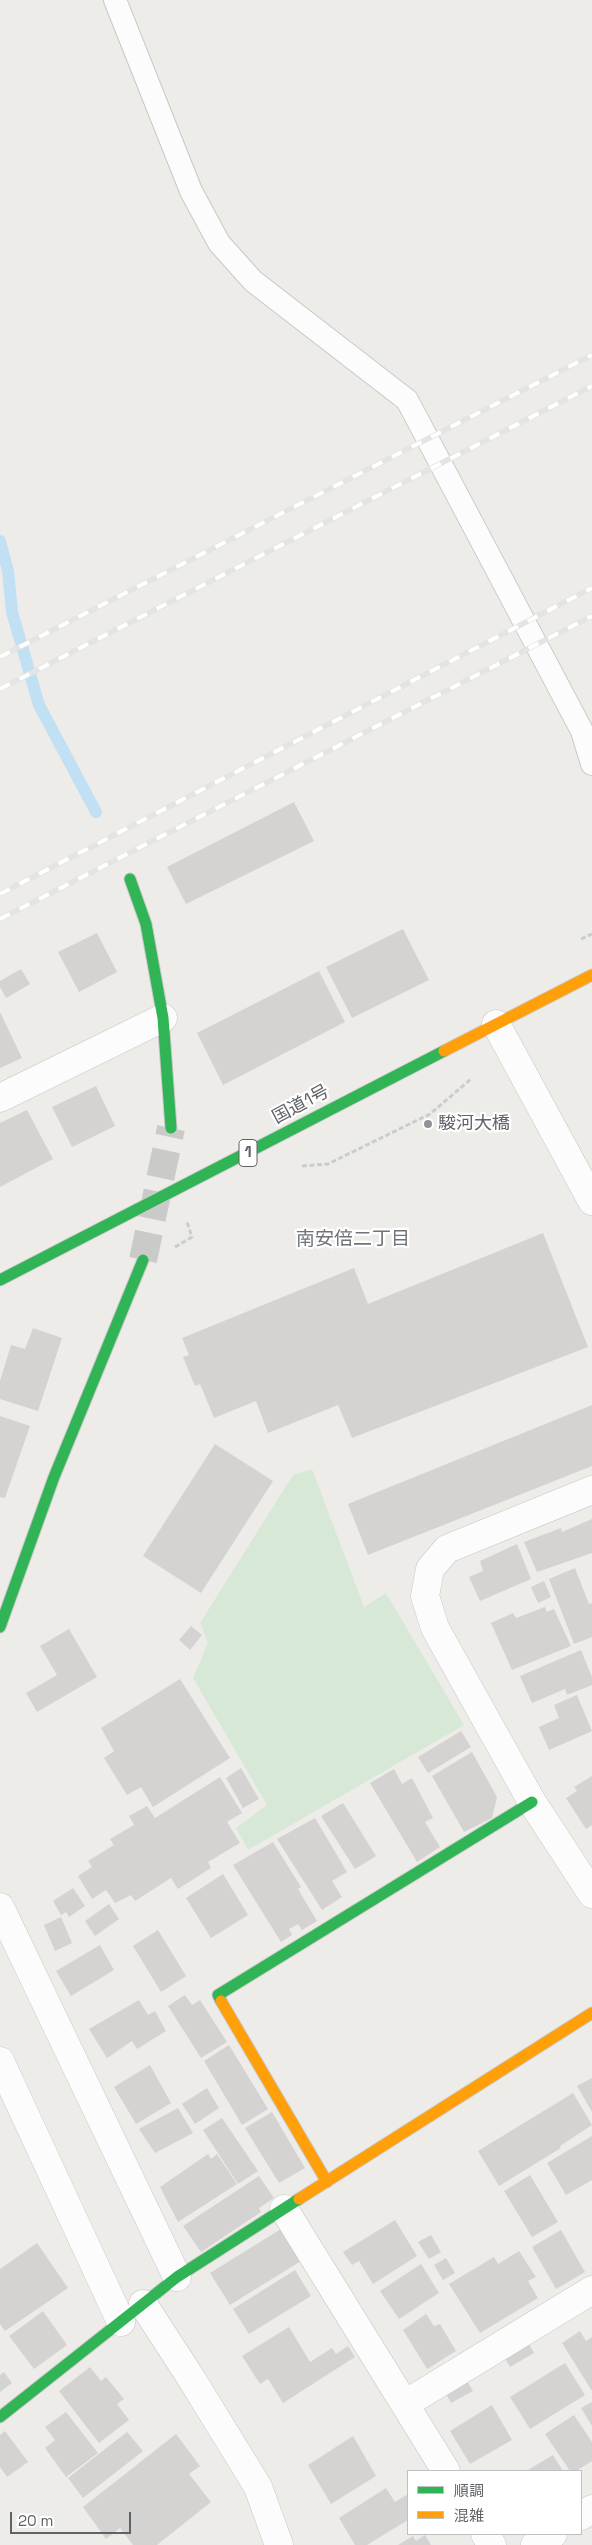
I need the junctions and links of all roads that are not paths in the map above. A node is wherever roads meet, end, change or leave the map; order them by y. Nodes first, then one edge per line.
1 (115, 0) edge
2 (592, 764) edge
3 (130, 879) dead end
4 (592, 975) edge
5 (163, 1018) junction
6 (496, 1024) junction
7 (0, 1098) edge
8 (171, 1128) tunnel mouth
9 (592, 1201) edge
10 (143, 1260) tunnel mouth
11 (0, 1280) edge
12 (592, 1490) edge
13 (0, 1627) edge
14 (532, 1802) junction
15 (592, 1894) edge
16 (0, 1908) edge
17 (592, 2013) edge
18 (0, 2061) edge
19 (327, 2182) junction
20 (284, 2209) junction
21 (177, 2277) junction
22 (592, 2290) edge
23 (143, 2304) junction
24 (121, 2322) junction
25 (405, 2404) junction
26 (0, 2417) edge
27 (445, 2470) edge
28 (551, 2535) edge
29 (279, 2545) edge
30 (535, 2545) edge

1 - 2 lane
3 - 5 main road
4 - 6 main road, 国道1号 / 1
5 - 7 street
5 - 8 main road
6 - 9 street
6 - 11 main road, 国道1号 / 1
10 - 13 main road
12 - 14 street
14 - 15 street
14 - 19 main road
16 - 21 street
17 - 19 main road
18 - 24 street
19 - 20 main road
20 - 21 main road
20 - 25 street
21 - 23 main road
22 - 25 street
23 - 24 main road
23 - 29 street
24 - 26 main road
25 - 27 street
28 - 30 street

